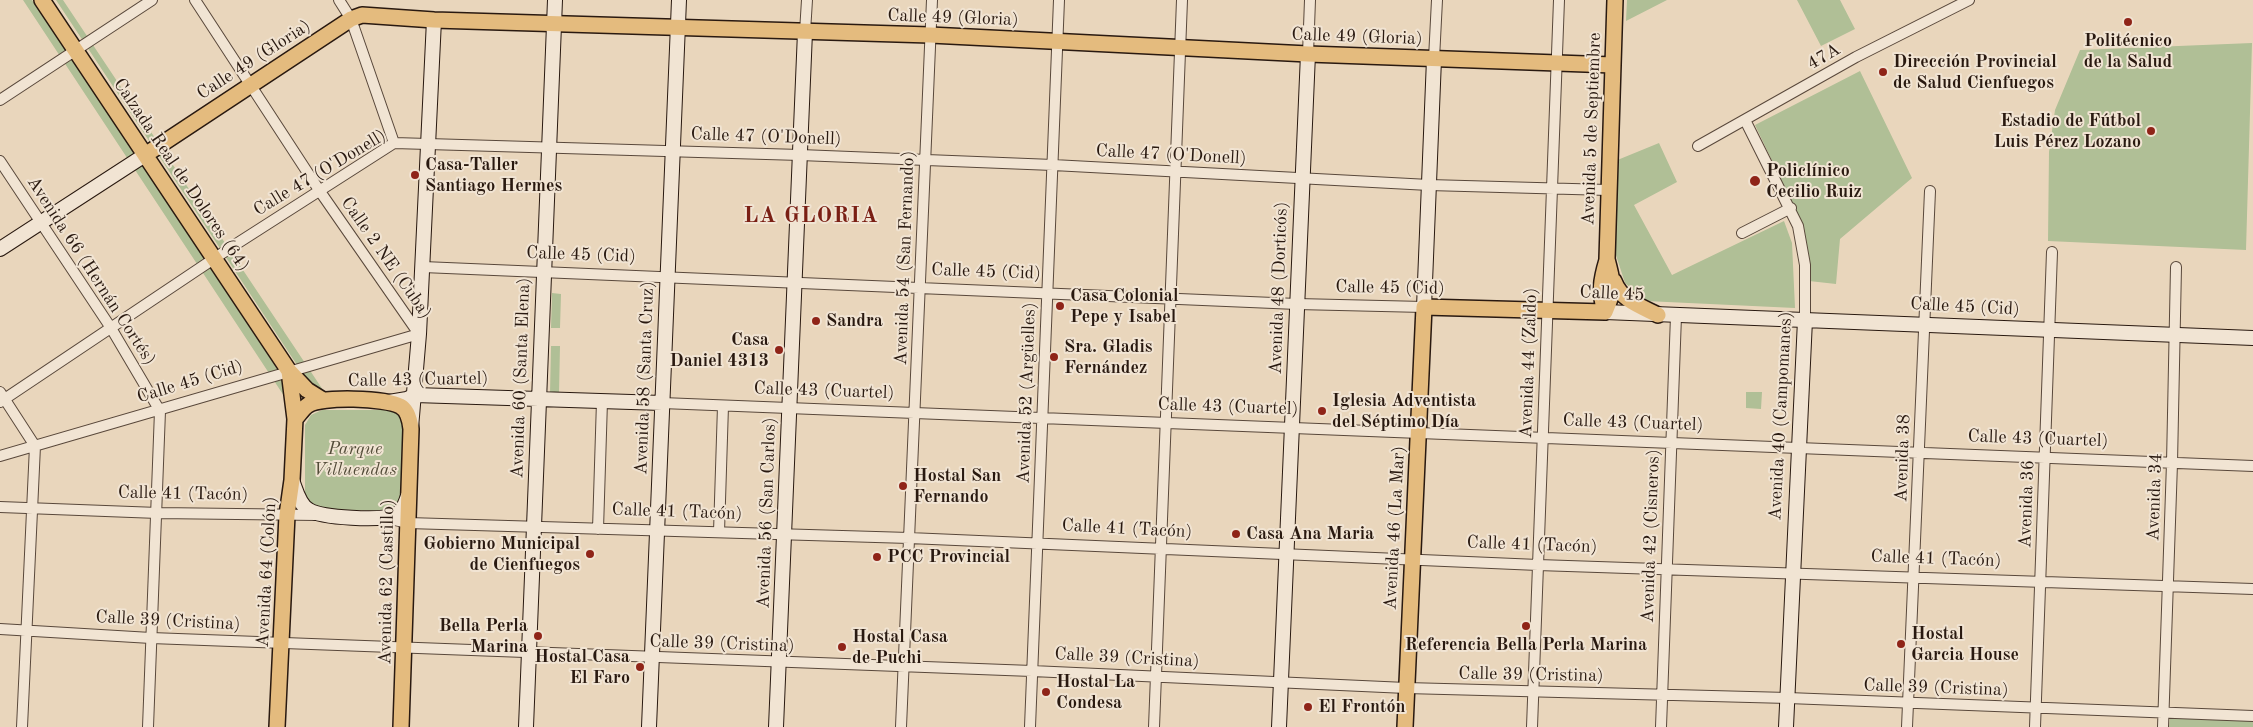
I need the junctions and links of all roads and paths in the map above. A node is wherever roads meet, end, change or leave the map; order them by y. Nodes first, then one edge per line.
1 (42, 0) edge
2 (152, 0) edge
3 (195, 0) edge
4 (339, 0) edge
5 (555, 0) edge
6 (679, 0) edge
7 (807, 0) edge
8 (932, 0) edge
9 (1059, 0) edge
10 (1182, 0) edge
11 (1310, 0) edge
12 (1437, 0) edge
13 (1559, 0) edge
14 (1616, 0) edge
15 (1969, 0) edge
16 (351, 18) junction
17 (434, 20) junction
18 (554, 23) junction
19 (678, 27) junction
20 (806, 32) junction
21 (930, 35) junction
22 (1614, 39) junction
23 (1058, 41) junction
24 (1180, 48) junction
25 (76, 50) junction
26 (1308, 54) junction
27 (1434, 59) junction
28 (1557, 64) junction
29 (1584, 65) junction
30 (1613, 65) junction
31 (250, 85) junction
32 (1612, 90) junction
33 (0, 100) edge
34 (1745, 120) junction
35 (394, 143) junction
36 (428, 144) junction
37 (1698, 146) dead end
38 (549, 147) junction
39 (673, 150) junction
40 (800, 154) junction
41 (145, 155) junction
42 (925, 160) junction
43 (0, 161) edge
44 (1053, 165) junction
45 (1175, 172) junction
46 (1303, 178) junction
47 (1429, 185) junction
48 (1552, 189) junction
49 (319, 190) junction
50 (1608, 190) junction
51 (1930, 191) dead end
52 (1791, 208) junction
53 (42, 223) junction
54 (1742, 233) dead end
55 (0, 249) edge
56 (2052, 252) dead end
57 (214, 259) junction
58 (423, 267) junction
59 (2176, 267) dead end
60 (544, 273) junction
61 (668, 278) junction
62 (1607, 282) junction
63 (795, 283) junction
64 (920, 288) junction
65 (1047, 294) junction
66 (1170, 299) junction
67 (1298, 304) junction
68 (1424, 307) junction
69 (1547, 310) junction
70 (1570, 310) junction
71 (1605, 312) junction
72 (1658, 315) junction
73 (1676, 316) junction
74 (1805, 320) junction
75 (1925, 324) junction
76 (111, 328) junction
77 (2049, 330) junction
78 (420, 334) junction
79 (2176, 334) junction
80 (2253, 338) edge
81 (289, 371) junction
82 (415, 395) junction
83 (2, 398) edge
84 (539, 398) junction
85 (323, 400) junction
86 (602, 401) junction
87 (389, 402) junction
88 (662, 403) junction
89 (723, 406) junction
90 (790, 408) junction
91 (160, 411) junction
92 (914, 413) junction
93 (1042, 418) junction
94 (295, 419) junction
95 (1166, 423) junction
96 (1292, 428) junction
97 (411, 429) junction
98 (1418, 433) junction
99 (1543, 438) junction
100 (1671, 443) junction
101 (35, 446) junction
102 (1799, 448) junction
103 (1919, 453) junction
104 (0, 456) edge
105 (2044, 458) junction
106 (2172, 463) junction
107 (2253, 466) edge
108 (292, 480) junction
109 (408, 496) junction
110 (0, 507) edge
111 (33, 509) junction
112 (158, 513) junction
113 (288, 515) junction
114 (322, 515) junction
115 (383, 518) junction
116 (408, 523) junction
117 (534, 527) junction
118 (598, 529) junction
119 (657, 530) junction
120 (719, 532) junction
121 (784, 534) junction
122 (909, 538) junction
123 (1037, 544) junction
124 (1161, 550) junction
125 (1287, 553) junction
126 (1412, 560) junction
127 (1538, 565) junction
128 (1666, 568) junction
129 (1793, 573) junction
130 (1914, 577) junction
131 (2040, 581) junction
132 (2168, 586) junction
133 (2253, 588) edge
134 (0, 629) edge
135 (27, 630) junction
136 (151, 638) junction
137 (282, 642) junction
138 (405, 647) junction
139 (529, 654) junction
140 (652, 657) junction
141 (779, 663) junction
142 (904, 666) junction
143 (1032, 670) junction
144 (1156, 676) junction
145 (1281, 682) junction
146 (1406, 688) junction
147 (1534, 691) junction
148 (1662, 694) junction
149 (1788, 698) junction
150 (1908, 703) junction
151 (2036, 708) junction
152 (2163, 712) junction
153 (2253, 716) edge
154 (22, 727) edge
155 (148, 727) edge
156 (277, 727) edge
157 (401, 727) edge
158 (526, 727) edge
159 (649, 727) edge
160 (776, 727) edge
161 (901, 727) edge
162 (1030, 727) edge
163 (1154, 727) edge
164 (1279, 727) edge
165 (1405, 727) edge
166 (1532, 727) edge
167 (1661, 727) edge
168 (1786, 727) edge
169 (1908, 727) edge
170 (2035, 727) edge
171 (2163, 727) edge

1 - 25 main road, Calzada Real de Dolores (64)
2 - 25 street
3 - 31 street, Calle 2 NE (Cuba)
4 - 16 street
5 - 18 street, Avenida 60 (Santa Elena)
6 - 19 street, Avenida 58 (Santa Cruz)
7 - 20 street, Avenida 56 (San Carlos)
8 - 21 street, Avenida 54 (San Fernando)
9 - 23 street, Avenida 52 (Argüelles)
10 - 24 street
11 - 26 street, Avenida 48 (Dorticós)
12 - 27 street, Avenida 46 (La Mar)
13 - 28 street, Avenida 44 (Zaldo)
14 - 22 main road, Avenida 5 de Septiembre
15 - 34 street, 47A
16 - 17 main road, Calle 49 (Gloria)
16 - 31 main road, Calle 49 (Gloria)
16 - 35 street
17 - 18 main road, Calle 49 (Gloria)
17 - 36 street, Avenida 62 (Castillo)
18 - 19 main road, Calle 49 (Gloria)
18 - 38 street, Avenida 60 (Santa Elena)
19 - 20 main road, Calle 49 (Gloria)
19 - 39 street, Avenida 58 (Santa Cruz)
20 - 21 main road, Calle 49 (Gloria)
20 - 40 street, Avenida 56 (San Carlos)
21 - 23 main road, Calle 49 (Gloria)
21 - 42 street, Avenida 54 (San Fernando)
22 - 29 main road
22 - 30 main road, Avenida 5 de Septiembre
23 - 24 main road, Calle 49 (Gloria)
23 - 44 street, Avenida 52 (Argüelles)
24 - 26 main road, Calle 49 (Gloria)
24 - 45 street
25 - 33 street
25 - 41 main road, Calzada Real de Dolores (64)
26 - 27 main road, Calle 49 (Gloria)
26 - 46 street, Avenida 48 (Dorticós)
27 - 28 main road, Calle 49 (Gloria)
27 - 47 street, Avenida 46 (La Mar)
28 - 29 main road, Calle 49 (Gloria)
28 - 48 street, Avenida 44 (Zaldo)
29 - 30 main road, Calle 49 (Gloria)
29 - 32 main road
30 - 32 main road, Avenida 5 de Septiembre
31 - 41 main road, Calle 49 (Gloria)
31 - 49 street, Calle 2 NE (Cuba)
32 - 50 main road, Avenida 5 de Septiembre
34 - 37 street, 47A
34 - 52 street, Avenida 40 (Campomanes)
35 - 36 street, Calle 47 (O'Donell)
35 - 49 street, Calle 47 (O'Donell)
36 - 38 street, Calle 47 (O'Donell)
36 - 58 street, Avenida 62 (Castillo)
38 - 39 street, Calle 47 (O'Donell)
38 - 60 street, Avenida 60 (Santa Elena)
39 - 40 street, Calle 47 (O'Donell)
39 - 61 street, Avenida 58 (Santa Cruz)
40 - 42 street, Calle 47 (O'Donell)
40 - 63 street, Avenida 56 (San Carlos)
41 - 53 street, Calle 49 (Gloria)
41 - 57 main road, Calzada Real de Dolores (64)
42 - 44 street, Calle 47 (O'Donell)
42 - 64 street, Avenida 54 (San Fernando)
43 - 53 street, Avenida 66 (Hernán Cortés)
44 - 45 street, Calle 47 (O'Donell)
44 - 65 street, Avenida 52 (Argüelles)
45 - 46 street, Calle 47 (O'Donell)
45 - 66 street
46 - 47 street, Calle 47 (O'Donell)
46 - 67 street, Avenida 48 (Dorticós)
47 - 48 street, Calle 47 (O'Donell)
47 - 68 street, Avenida 46 (La Mar)
48 - 50 street, Calle 47 (O'Donell)
48 - 69 street, Avenida 44 (Zaldo)
49 - 57 street, Calle 47 (O'Donell)
49 - 78 street, Calle 2 NE (Cuba)
50 - 62 main road, Avenida 5 de Septiembre
51 - 75 street, Avenida 38
52 - 54 street
52 - 74 street, Avenida 40 (Campomanes)
53 - 55 street, Calle 49 (Gloria)
53 - 76 street, Avenida 66 (Hernán Cortés)
56 - 77 street, Avenida 36
57 - 76 street, Calle 47 (O'Donell)
57 - 81 main road, Calzada Real de Dolores (64)
58 - 60 street, Calle 45 (Cid)
58 - 78 street, Avenida 62 (Castillo)
59 - 79 street, Avenida 34
60 - 61 street, Calle 45 (Cid)
60 - 84 street, Avenida 60 (Santa Elena)
61 - 63 street, Calle 45 (Cid)
61 - 88 street, Avenida 58 (Santa Cruz)
62 - 70 main road
62 - 71 main road, Avenida 5 de Septiembre
62 - 72 main road
63 - 64 street, Calle 45 (Cid)
63 - 90 street, Avenida 56 (San Carlos)
64 - 65 street, Calle 45 (Cid)
64 - 92 street, Avenida 54 (San Fernando)
65 - 66 street, Calle 45 (Cid)
65 - 93 street, Avenida 52 (Argüelles)
66 - 67 street, Calle 45 (Cid)
66 - 95 street
67 - 68 street, Calle 45 (Cid)
67 - 96 street, Avenida 48 (Dorticós)
68 - 69 main road, Calle 45 (Cid)
68 - 98 main road, Avenida 46 (La Mar)
69 - 70 main road, Calle 45
69 - 99 street, Avenida 44 (Zaldo)
70 - 71 main road, Calle 45
71 - 72 street, Calle 45
72 - 73 street, Calle 45
73 - 74 street, Calle 45 (Cid)
73 - 100 street, Avenida 42 (Cisneros)
74 - 75 street, Calle 45 (Cid)
74 - 102 street, Avenida 40 (Campomanes)
75 - 77 street, Calle 45 (Cid)
75 - 103 street, Avenida 38
76 - 83 street, Calle 47 (O'Donell)
76 - 91 street, Avenida 66 (Hernán Cortés)
77 - 79 street, Calle 45 (Cid)
77 - 105 street, Avenida 36
78 - 81 street, Calle 45 (Cid)
78 - 82 street, Avenida 62 (Castillo)
79 - 80 street, Calle 45 (Cid)
79 - 106 street, Avenida 34
81 - 85 main road, Calzada Real de Dolores (64)
81 - 91 street, Calle 45 (Cid)
81 - 94 main road, Calzada Real de Dolores (64)
82 - 84 street, Calle 43 (Cuartel)
82 - 87 street, Calle 43 (Cuartel)
82 - 97 street, Avenida 62 (Castillo)
83 - 101 street
84 - 86 street, Calle 43 (Cuartel)
84 - 117 street, Avenida 60 (Santa Elena)
85 - 87 main road, Calle 43 (Cuartel)
85 - 94 main road
86 - 88 street, Calle 43 (Cuartel)
86 - 118 street
87 - 97 main road
88 - 89 street, Calle 43 (Cuartel)
88 - 119 street, Avenida 58 (Santa Cruz)
89 - 90 street, Calle 43 (Cuartel)
89 - 120 street
90 - 92 street, Calle 43 (Cuartel)
90 - 121 street, Avenida 56 (San Carlos)
91 - 101 street, Calle 45 (Cid)
91 - 112 street
92 - 93 street, Calle 43 (Cuartel)
92 - 122 street, Avenida 54 (San Fernando)
93 - 95 street, Calle 43 (Cuartel)
93 - 123 street, Avenida 52 (Argüelles)
94 - 108 main road, Avenida 64 (Colón)
95 - 96 street, Calle 43 (Cuartel)
95 - 124 street
96 - 98 street, Calle 43 (Cuartel)
96 - 125 street, Avenida 48 (Dorticós)
97 - 109 main road, Avenida 62 (Castillo)
98 - 99 street, Calle 43 (Cuartel)
98 - 126 main road, Avenida 46 (La Mar)
99 - 100 street, Calle 43 (Cuartel)
99 - 127 street, Avenida 44 (Zaldo)
100 - 102 street, Calle 43 (Cuartel)
100 - 128 street, Avenida 42 (Cisneros)
101 - 104 street, Calle 45 (Cid)
101 - 111 street
102 - 103 street, Calle 43 (Cuartel)
102 - 129 street, Avenida 40 (Campomanes)
103 - 105 street, Calle 43 (Cuartel)
103 - 130 street, Avenida 38
105 - 106 street, Calle 43 (Cuartel)
105 - 131 street, Avenida 36
106 - 107 street, Calle 43 (Cuartel)
106 - 132 street, Avenida 34
108 - 113 main road, Avenida 64 (Colón)
108 - 114 street
109 - 115 street
109 - 116 main road, Avenida 62 (Castillo)
110 - 111 street, Calle 41 (Tacón)
111 - 112 street, Calle 41 (Tacón)
111 - 135 street
112 - 113 street, Calle 41 (Tacón)
112 - 136 street
113 - 114 street, Calle 41 (Tacón)
113 - 137 main road, Avenida 64 (Colón)
114 - 115 street, Calle 41 (Tacón)
115 - 116 street, Calle 41 (Tacón)
116 - 117 street, Calle 41 (Tacón)
116 - 138 main road, Avenida 62 (Castillo)
117 - 118 street, Calle 41 (Tacón)
117 - 139 street, Avenida 60 (Santa Elena)
118 - 119 street, Calle 41 (Tacón)
119 - 120 street, Calle 41 (Tacón)
119 - 140 street, Avenida 58 (Santa Cruz)
120 - 121 street, Calle 41 (Tacón)
121 - 122 street, Calle 41 (Tacón)
121 - 141 street, Avenida 56 (San Carlos)
122 - 123 street, Calle 41 (Tacón)
122 - 142 street, Avenida 54 (San Fernando)
123 - 124 street, Calle 41 (Tacón)
123 - 143 street, Avenida 52 (Argüelles)
124 - 125 street, Calle 41 (Tacón)
124 - 144 street
125 - 126 street, Calle 41 (Tacón)
125 - 145 street, Avenida 48 (Dorticós)
126 - 127 street, Calle 41 (Tacón)
126 - 146 main road, Avenida 46 (La Mar)
127 - 128 street, Calle 41 (Tacón)
127 - 147 street, Avenida 44 (Zaldo)
128 - 129 street, Calle 41 (Tacón)
128 - 148 street, Avenida 42 (Cisneros)
129 - 130 street, Calle 41 (Tacón)
129 - 149 street, Avenida 40 (Campomanes)
130 - 131 street, Calle 41 (Tacón)
130 - 150 street, Avenida 38
131 - 132 street, Calle 41 (Tacón)
131 - 151 street, Avenida 36
132 - 133 street, Calle 41 (Tacón)
132 - 152 street, Avenida 34
134 - 135 street, Calle 39 (Cristina)
135 - 136 street, Calle 39 (Cristina)
135 - 154 street
136 - 137 street, Calle 39 (Cristina)
136 - 155 street
137 - 138 street, Calle 39 (Cristina)
137 - 156 main road, Avenida 64 (Colón)
138 - 139 street, Calle 39 (Cristina)
138 - 157 main road, Avenida 62 (Castillo)
139 - 140 street, Calle 39 (Cristina)
139 - 158 street, Avenida 60 (Santa Elena)
140 - 141 street, Calle 39 (Cristina)
140 - 159 street, Avenida 58 (Santa Cruz)
141 - 142 street, Calle 39 (Cristina)
141 - 160 street, Avenida 56 (San Carlos)
142 - 143 street, Calle 39 (Cristina)
142 - 161 street, Avenida 54 (San Fernando)
143 - 144 street, Calle 39 (Cristina)
143 - 162 street, Avenida 52 (Argüelles)
144 - 145 street, Calle 39 (Cristina)
144 - 163 street
145 - 146 street, Calle 39 (Cristina)
145 - 164 street, Avenida 48 (Dorticós)
146 - 147 street, Calle 39 (Cristina)
146 - 165 main road, Avenida 46 (La Mar)
147 - 148 street, Calle 39 (Cristina)
147 - 166 street, Avenida 44 (Zaldo)
148 - 149 street, Calle 39 (Cristina)
148 - 167 street, Avenida 42 (Cisneros)
149 - 150 street, Calle 39 (Cristina)
149 - 168 street, Avenida 40 (Campomanes)
150 - 151 street, Calle 39 (Cristina)
150 - 169 street, Avenida 38
151 - 152 street, Calle 39 (Cristina)
151 - 170 street, Avenida 36
152 - 153 street, Calle 39 (Cristina)
152 - 171 street, Avenida 34

